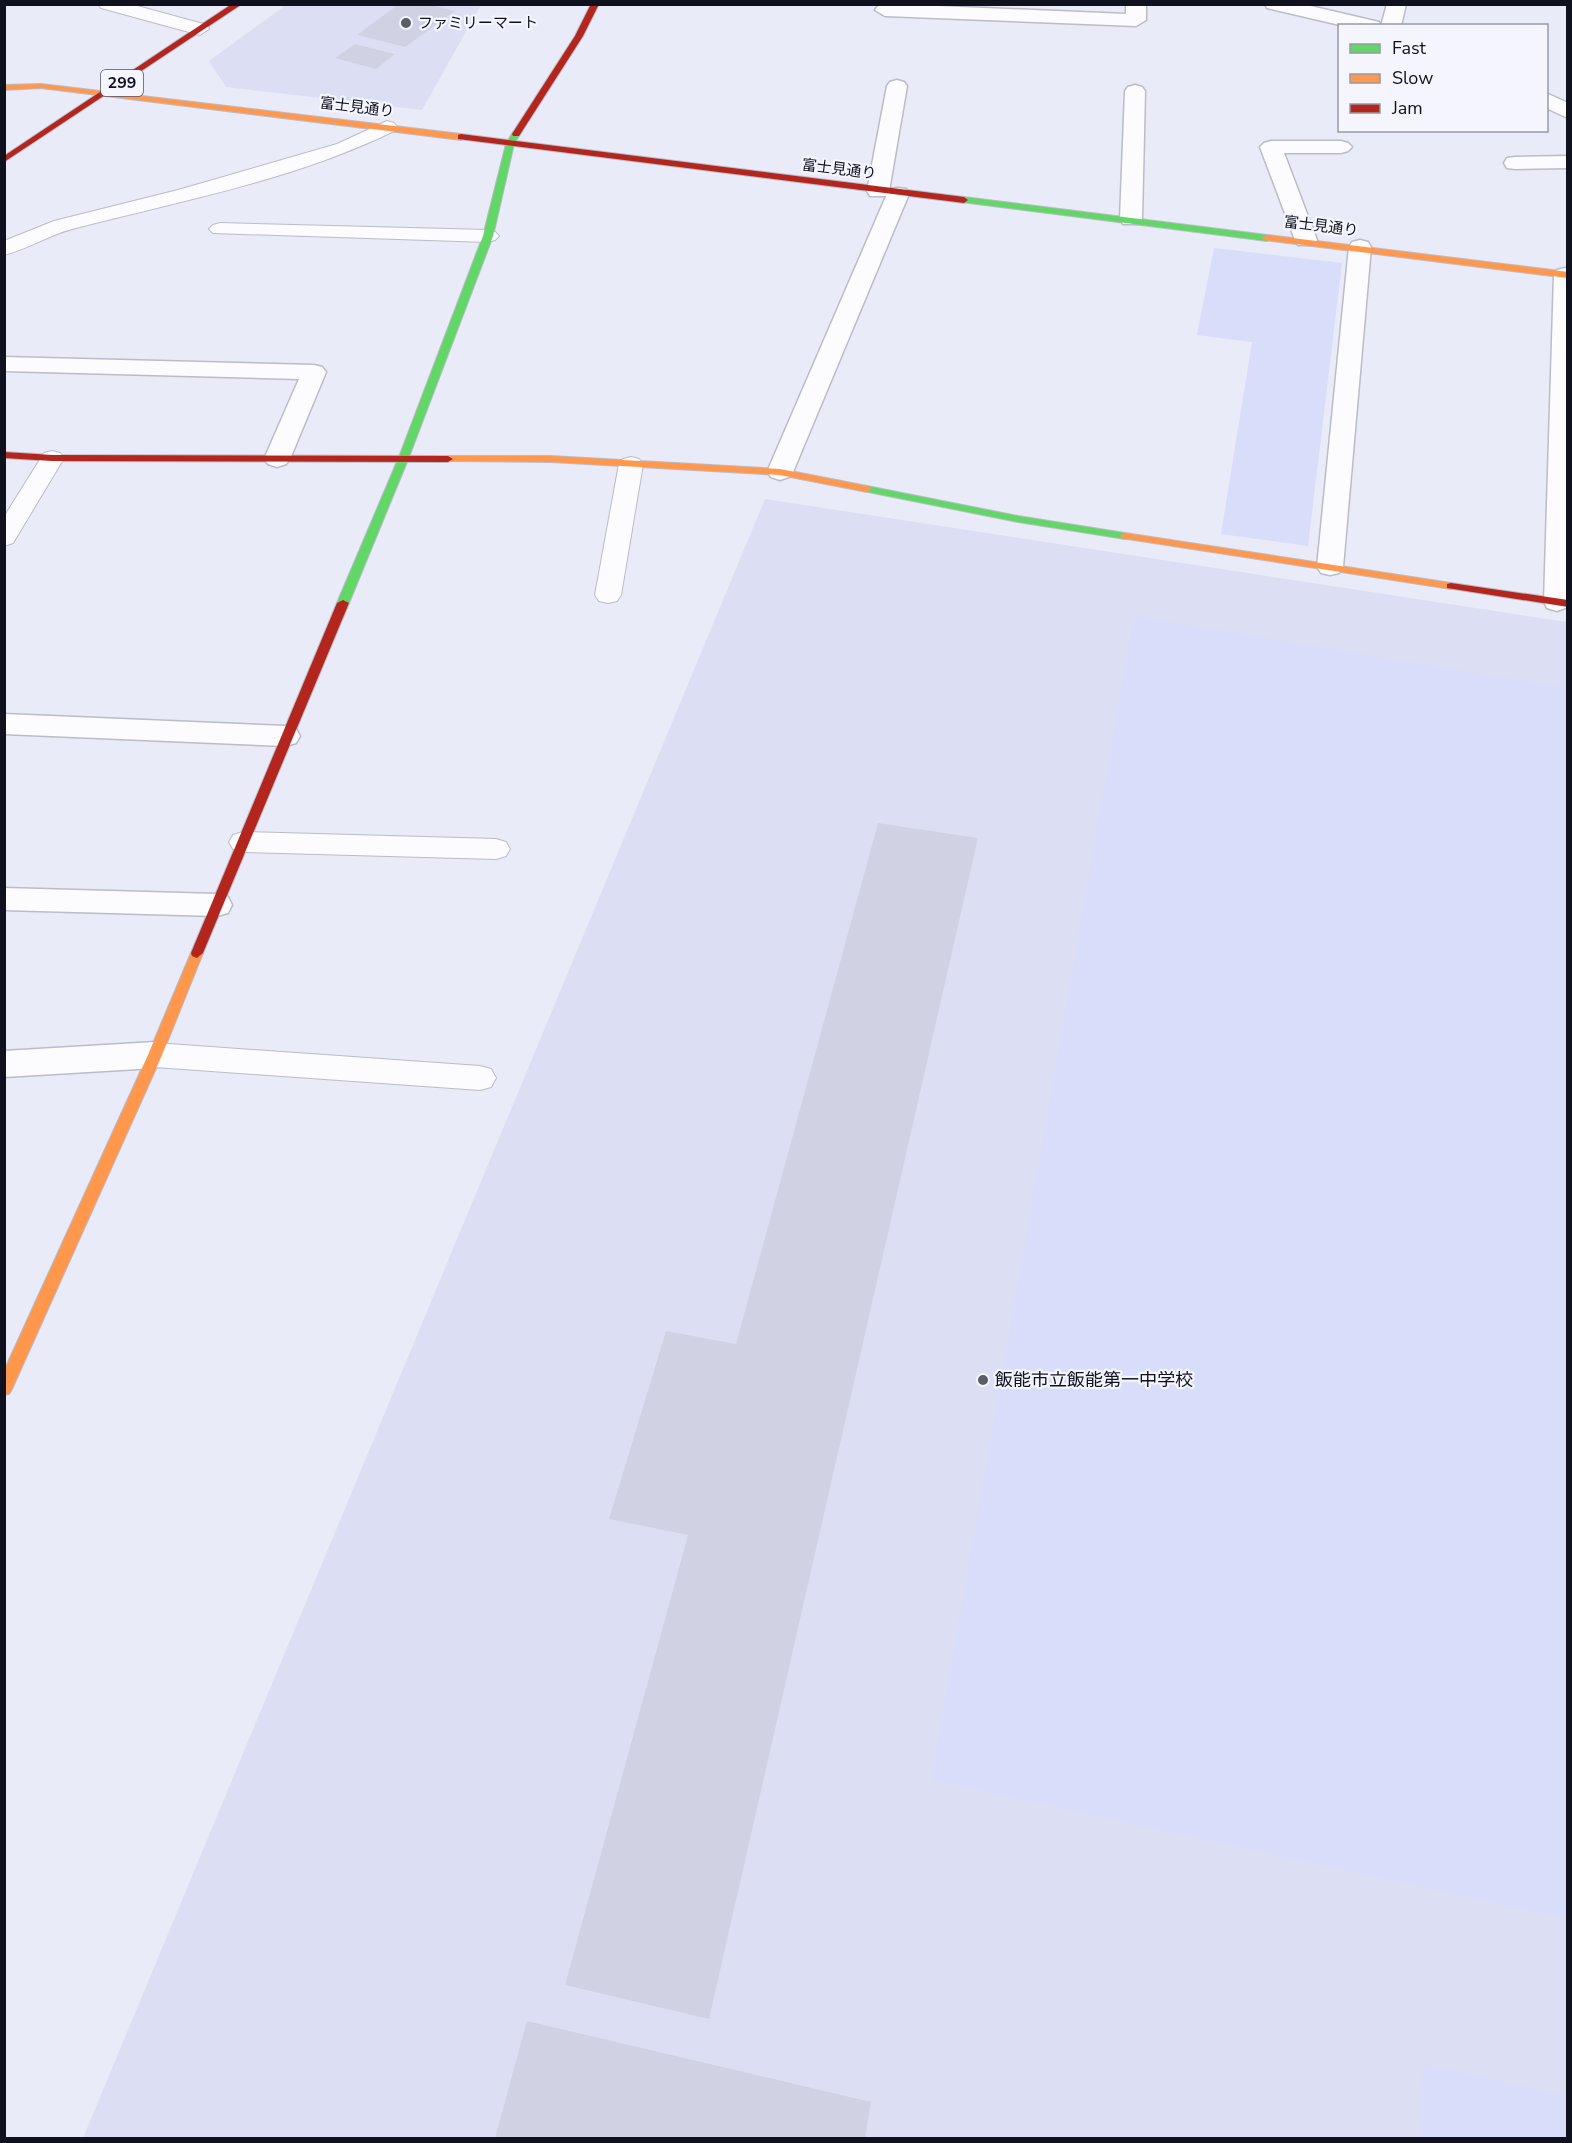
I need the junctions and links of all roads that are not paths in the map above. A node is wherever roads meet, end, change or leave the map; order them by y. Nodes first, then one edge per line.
1 (107, 4) edge
2 (238, 4) edge
3 (595, 4) edge
4 (1136, 4) edge
5 (1274, 4) edge
6 (1397, 4) edge
7 (885, 10) dead end
8 (1363, 24) edge
9 (1392, 24) edge
10 (200, 29) junction
11 (897, 86) dead end
12 (4, 88) edge
13 (1135, 91) dead end
14 (106, 93) junction
15 (1548, 100) edge
16 (1568, 112) edge
17 (387, 127) junction
18 (510, 144) junction
19 (1341, 147) dead end
20 (4, 160) edge
21 (1568, 162) edge
22 (1515, 163) dead end
23 (888, 192) junction
24 (1131, 219) junction
25 (220, 229) dead end
26 (488, 236) junction
27 (1306, 240) junction
28 (1360, 247) junction
29 (4, 249) edge
30 (1566, 275) edge
31 (4, 364) edge
32 (4, 455) edge
33 (52, 458) junction
34 (404, 458) junction
35 (277, 459) junction
36 (631, 464) junction
37 (780, 472) junction
38 (4, 538) edge
39 (1330, 567) junction
40 (608, 595) dead end
41 (1562, 603) edge
42 (4, 724) edge
43 (286, 736) junction
44 (243, 842) junction
45 (496, 849) dead end
46 (4, 899) edge
47 (217, 905) junction
48 (154, 1055) junction
49 (4, 1064) edge
50 (480, 1078) dead end
51 (4, 1389) edge

1 - 10 lane
2 - 10 main road, 299
3 - 18 main road
4 - 7 street
5 - 8 street
6 - 9 street
10 - 14 main road, 299
11 - 23 street
12 - 14 main road, 富士見通り
13 - 24 street
14 - 17 main road, 富士見通り
14 - 20 main road, 299
15 - 16 street
17 - 18 main road, 富士見通り
17 - 29 lane
18 - 23 main road, 富士見通り
18 - 26 main road
19 - 27 street
21 - 22 street
23 - 24 main road, 富士見通り
23 - 37 street
24 - 27 main road, 富士見通り
25 - 26 lane
26 - 34 main road
27 - 28 main road, 富士見通り
28 - 30 main road, 富士見通り
28 - 39 street
30 - 41 street
31 - 35 street
32 - 33 main road
33 - 35 main road
33 - 38 lane
34 - 35 main road
34 - 36 main road
34 - 43 main road
36 - 37 main road
36 - 40 lane
37 - 39 main road
39 - 41 main road
42 - 43 street
43 - 44 main road
44 - 45 lane
44 - 47 main road
46 - 47 street
47 - 48 main road
48 - 49 street
48 - 50 lane
48 - 51 main road

